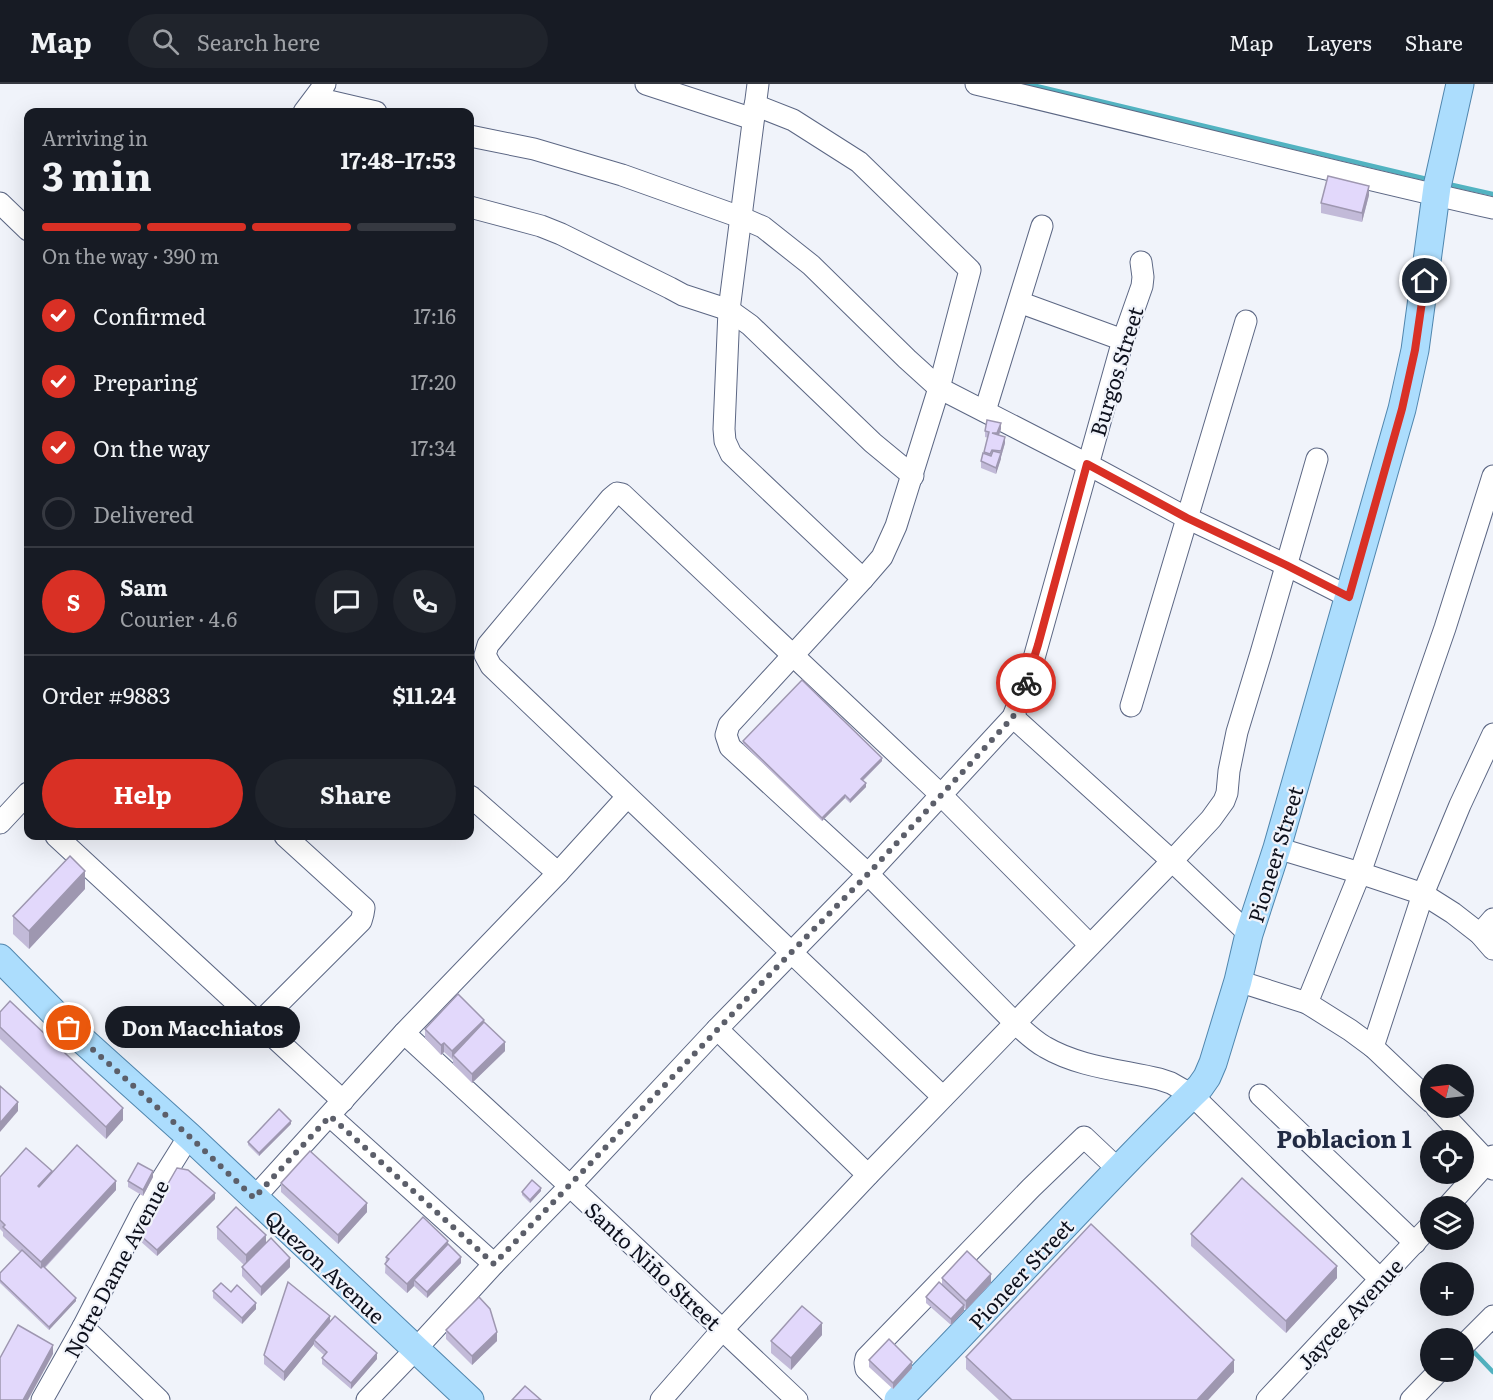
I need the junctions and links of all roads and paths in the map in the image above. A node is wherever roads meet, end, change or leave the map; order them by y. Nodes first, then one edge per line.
1 (646, 84) edge
2 (758, 84) edge
3 (976, 84) edge
4 (1461, 84) edge
5 (315, 98) edge
6 (359, 108) edge
7 (754, 112) junction
8 (474, 137) edge
9 (1438, 184) junction
10 (0, 203) edge
11 (474, 208) edge
12 (1493, 208) edge
13 (740, 217) junction
14 (24, 226) edge
15 (1042, 226) dead end
16 (1141, 262) dead end
17 (1019, 302) junction
18 (729, 310) junction
19 (1246, 321) dead end
20 (1123, 340) junction
21 (939, 388) junction
22 (985, 411) junction
23 (1317, 459) dead end
24 (1087, 464) junction
25 (913, 476) junction
26 (1493, 476) edge
27 (1187, 518) junction
28 (1286, 565) junction
29 (863, 579) junction
30 (1349, 597) junction
31 (793, 656) junction
32 (1131, 706) dead end
33 (1013, 717) junction
34 (1493, 734) edge
35 (941, 795) junction
36 (627, 797) junction
37 (474, 800) edge
38 (24, 804) edge
39 (0, 823) edge
40 (60, 840) edge
41 (289, 840) edge
42 (1277, 848) junction
43 (1172, 861) junction
44 (558, 873) junction
45 (1360, 873) junction
46 (868, 874) junction
47 (1423, 894) junction
48 (1249, 934) junction
49 (1488, 934) edge
50 (1090, 945) junction
51 (791, 952) junction
52 (0, 958) edge
53 (1238, 981) junction
54 (1307, 1003) junction
55 (1015, 1023) junction
56 (258, 1024) junction
57 (717, 1029) junction
58 (404, 1033) junction
59 (1373, 1047) junction
60 (1420, 1092) edge
61 (1192, 1095) junction
62 (1260, 1095) dead end
63 (943, 1097) junction
64 (336, 1108) junction
65 (1447, 1118) edge
66 (189, 1136) junction
67 (1491, 1162) edge
68 (1119, 1170) junction
69 (868, 1175) junction
70 (570, 1186) junction
71 (1458, 1196) edge
72 (254, 1198) junction
73 (1420, 1237) edge
74 (1415, 1243) junction
75 (494, 1264) junction
76 (1380, 1280) junction
77 (1493, 1316) edge
78 (83, 1327) junction
79 (723, 1329) junction
80 (1474, 1336) edge
81 (415, 1350) junction
82 (1428, 1382) edge
83 (42, 1400) edge
84 (159, 1400) edge
85 (367, 1400) edge
86 (470, 1400) edge
87 (661, 1400) edge
88 (797, 1400) edge
89 (898, 1400) edge
90 (1267, 1400) edge
91 (1411, 1400) edge

1 - 7 street
2 - 7 street
3 - 9 street
4 - 9 main road, Pioneer Street
5 - 6 street
7 - 13 street
7 - 21 street
8 - 13 street
9 - 12 street
9 - 30 main road, Pioneer Street
10 - 14 street
11 - 18 street
13 - 18 street
13 - 21 street
15 - 17 street
16 - 20 street, Burgos Street
17 - 20 street
17 - 22 street
18 - 25 street
18 - 29 street
19 - 27 street
20 - 24 street, Burgos Street
21 - 22 street
21 - 25 street
22 - 24 street
23 - 28 street
24 - 27 street
24 - 33 street, Burgos Street
25 - 29 street
26 - 45 street
27 - 28 street
27 - 32 street
28 - 30 street
28 - 43 street
29 - 31 street
30 - 42 main road, Pioneer Street
31 - 35 street
31 - 36 street
31 - 46 street
33 - 35 street, Burgos Street
33 - 43 street
34 - 47 street
35 - 46 street, Burgos Street
35 - 50 street
36 - 44 street
36 - 51 street
37 - 44 street
38 - 39 street
40 - 56 street
41 - 56 street
42 - 45 street
42 - 48 main road, Pioneer Street
43 - 48 street
43 - 50 street
44 - 58 street
45 - 47 street
45 - 54 street
46 - 51 street, Burgos Street
46 - 55 street
47 - 49 street
47 - 59 street
48 - 53 main road, Pioneer Street
50 - 55 street
51 - 57 street, Burgos Street
51 - 63 street
52 - 66 main road, Quezon Avenue
53 - 54 street
53 - 61 main road, Pioneer Street
54 - 59 street
55 - 61 street
55 - 63 street
56 - 64 street
57 - 69 street
57 - 70 street, Burgos Street
58 - 64 street
58 - 70 street, Santo Niño Street
59 - 60 street
61 - 68 main road, Pioneer Street
61 - 76 street
62 - 74 street
63 - 69 street
64 - 72 street
64 - 75 street
65 - 67 street
66 - 72 main road, Quezon Avenue
66 - 78 street, Notre Dame Avenue
67 - 71 street
68 - 89 main road, Pioneer Street
68 - 89 street
69 - 79 street
70 - 75 street, Burgos Street
70 - 79 street, Santo Niño Street
72 - 81 main road, Quezon Avenue
73 - 74 street, Jaycee Avenue
74 - 76 street, Jaycee Avenue
75 - 81 street, Burgos Street
76 - 90 street, Jaycee Avenue
77 - 80 street
78 - 83 street, Notre Dame Avenue
78 - 84 street
79 - 87 street
79 - 88 street, Santo Niño Street
81 - 85 street, Burgos Street
81 - 86 main road, Quezon Avenue
82 - 91 street

